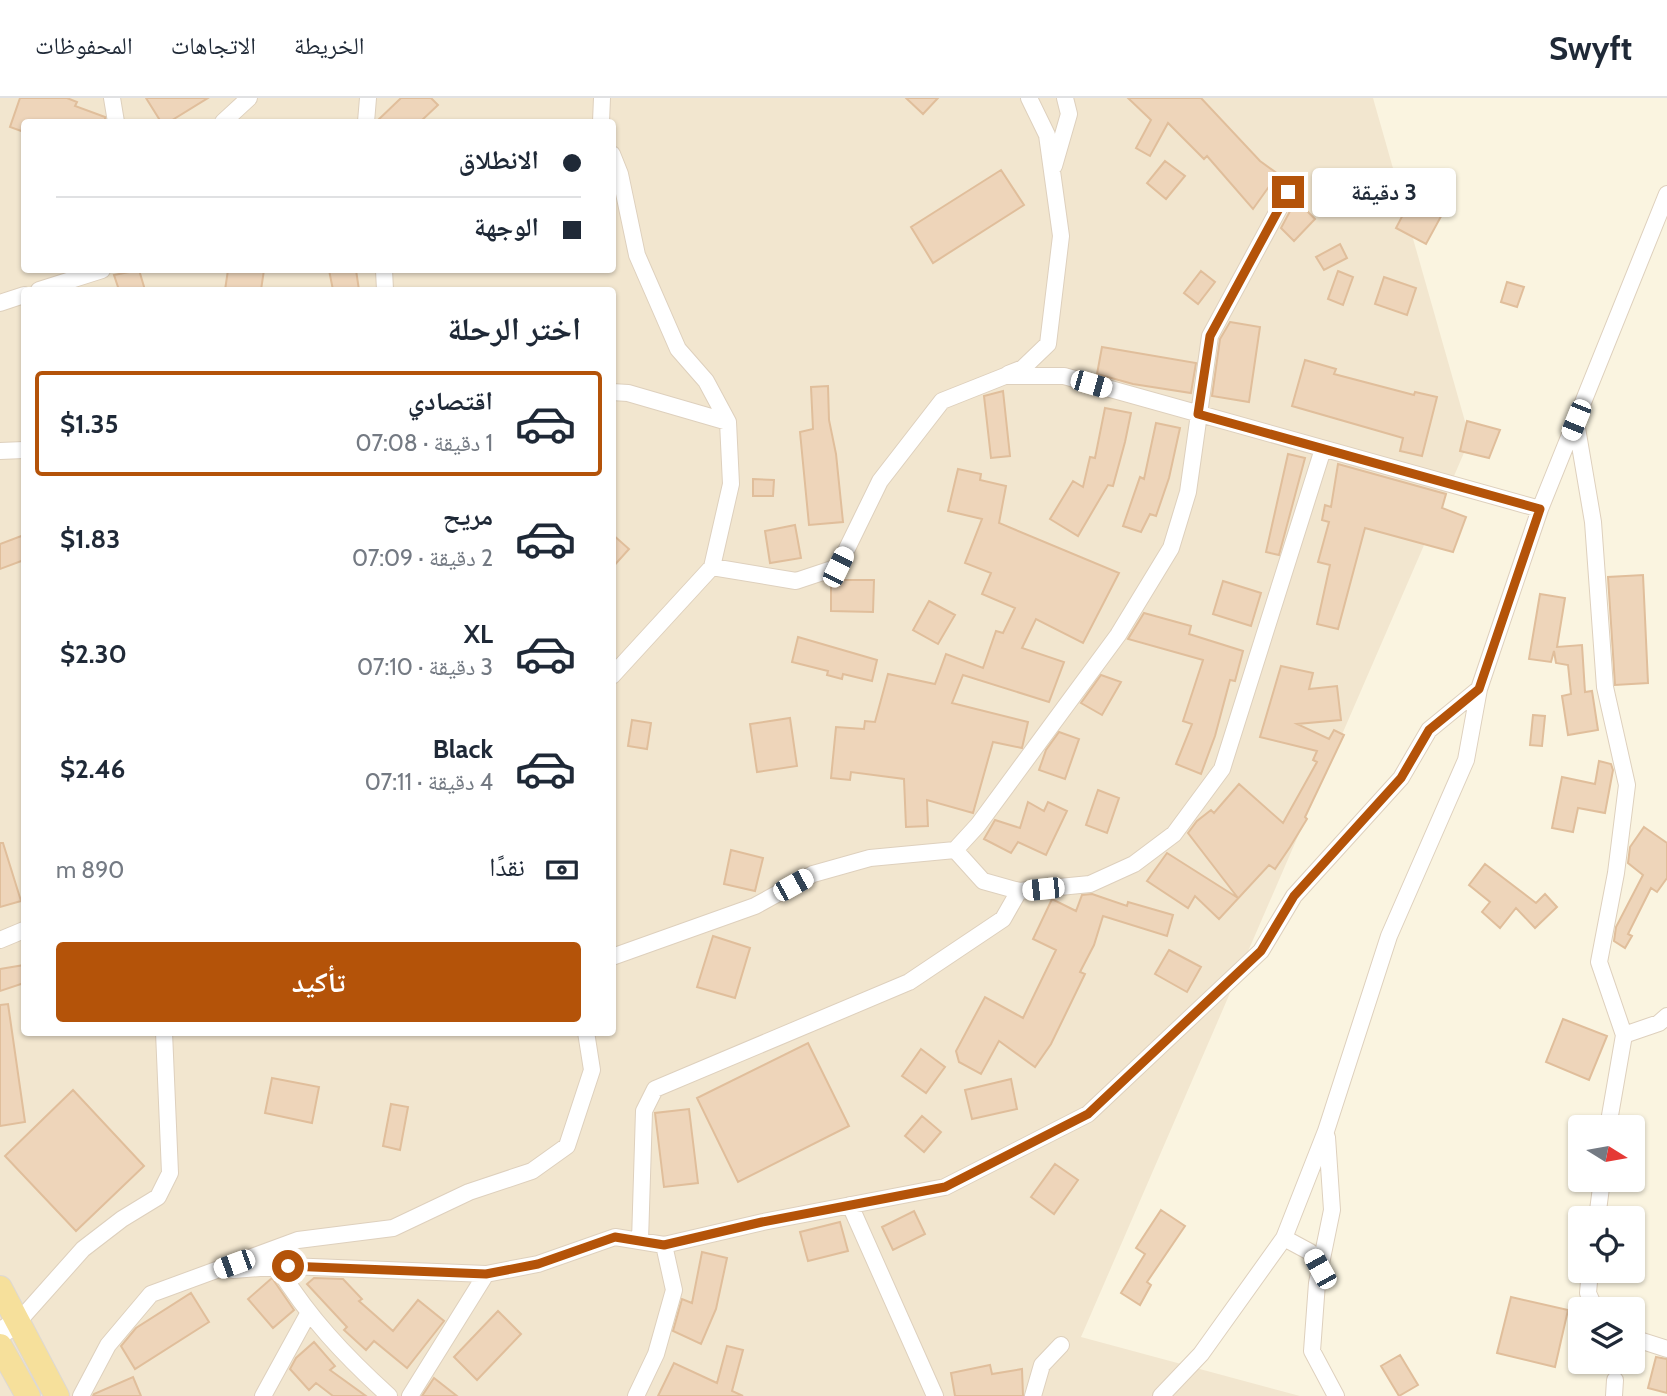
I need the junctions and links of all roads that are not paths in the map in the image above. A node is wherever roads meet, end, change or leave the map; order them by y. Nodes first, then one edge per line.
1 (111, 98) edge
2 (249, 98) edge
3 (368, 98) edge
4 (602, 98) edge
5 (1029, 98) edge
6 (1065, 98) edge
7 (115, 119) edge
8 (226, 119) edge
9 (366, 119) edge
10 (601, 119) edge
11 (1052, 171) junction
12 (616, 175) edge
13 (1288, 192) dead end
14 (1667, 194) edge
15 (93, 273) edge
16 (48, 287) edge
17 (21, 296) edge
18 (0, 303) edge
19 (620, 392) edge
20 (942, 401) junction
21 (1198, 414) junction
22 (1576, 420) junction
23 (728, 422) junction
24 (1323, 449) junction
25 (21, 450) edge
26 (0, 451) edge
27 (1540, 509) junction
28 (712, 567) junction
29 (616, 672) edge
30 (1479, 689) junction
31 (955, 850) junction
32 (1019, 891) junction
33 (21, 931) edge
34 (0, 940) edge
35 (616, 956) edge
36 (1667, 1016) edge
37 (1624, 1035) junction
38 (164, 1036) edge
39 (587, 1036) edge
40 (1610, 1115) edge
41 (1326, 1131) junction
42 (849, 1205) junction
43 (1284, 1238) junction
44 (639, 1241) junction
45 (664, 1245) junction
46 (277, 1266) junction
47 (1320, 1269) junction
48 (213, 1272) junction
49 (486, 1274) junction
50 (0, 1288) edge
51 (308, 1314) junction
52 (9, 1328) edge
53 (1645, 1343) edge
54 (0, 1346) edge
55 (1061, 1346) dead end
56 (1667, 1349) edge
57 (28, 1396) edge
58 (57, 1396) edge
59 (81, 1396) edge
60 (263, 1396) edge
61 (389, 1396) edge
62 (410, 1396) edge
63 (636, 1396) edge
64 (935, 1396) edge
65 (1033, 1396) edge
66 (1161, 1396) edge
67 (1336, 1396) edge

1 - 7 street
2 - 8 street
3 - 9 street
4 - 10 street
5 - 11 street
6 - 11 street
11 - 20 street
12 - 23 street
13 - 21 street
14 - 22 street
15 - 16 street
17 - 18 street
19 - 23 street
20 - 21 street
20 - 28 street
21 - 24 street
21 - 31 street
22 - 27 street
22 - 37 street
23 - 28 street
24 - 27 street
24 - 32 street
25 - 26 street
27 - 30 street
28 - 29 street
30 - 41 street
30 - 42 street
31 - 32 street
31 - 35 street
32 - 44 street
33 - 34 street
36 - 37 street
37 - 40 street
38 - 52 street
39 - 48 street
41 - 43 street
41 - 47 street
42 - 45 street
42 - 64 street
43 - 47 street
43 - 66 street
44 - 45 street
44 - 49 street
45 - 63 street
46 - 48 street
46 - 49 street
46 - 51 street
47 - 67 street
48 - 59 street
49 - 62 street
50 - 52 main road
51 - 60 street
51 - 61 street
52 - 58 main road
53 - 56 street
54 - 57 main road
55 - 65 street

